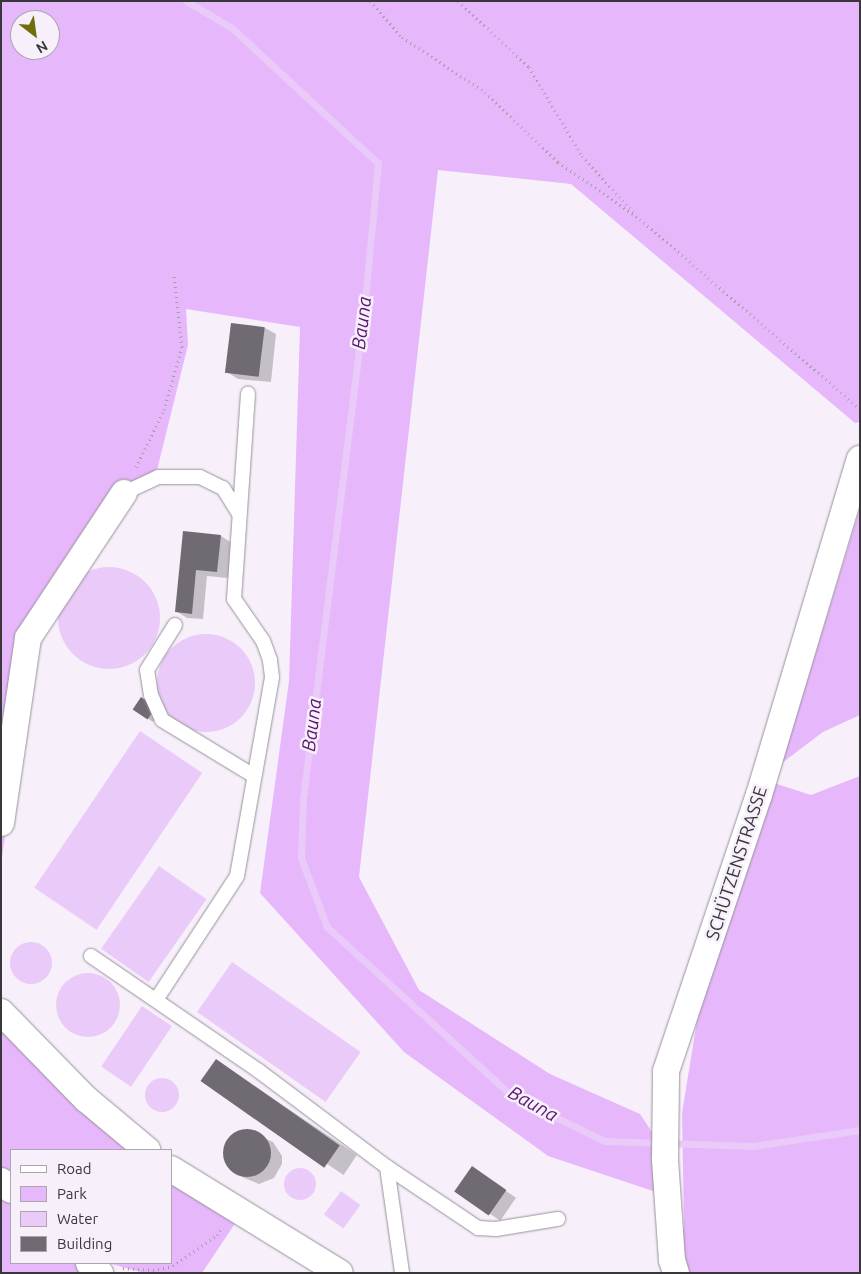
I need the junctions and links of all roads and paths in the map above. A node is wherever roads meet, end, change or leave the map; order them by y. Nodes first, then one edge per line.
1 (370, 1) edge
2 (458, 1) edge
3 (640, 219) junction
4 (174, 274) dead end
5 (248, 393) dead end
6 (860, 409) edge
7 (860, 459) edge
8 (124, 492) junction
9 (240, 514) junction
10 (175, 625) dead end
11 (254, 776) junction
12 (1, 823) edge
13 (91, 956) dead end
14 (156, 1000) junction
15 (1, 1012) edge
16 (145, 1149) edge
17 (387, 1167) junction
18 (172, 1170) edge
19 (234, 1208) junction
20 (558, 1219) dead end
21 (101, 1267) edge
22 (340, 1273) edge
23 (402, 1273) edge
24 (676, 1273) edge

1 - 3 path
2 - 3 path
3 - 6 path
4 - 8 path
5 - 9 lane
7 - 24 street, SCHÜTZENSTRASSE
8 - 9 lane
8 - 12 street
9 - 11 lane
10 - 11 lane
11 - 14 lane
13 - 14 lane
14 - 17 lane
15 - 16 street
17 - 20 lane
17 - 23 lane
18 - 19 street
19 - 21 path
19 - 22 street

